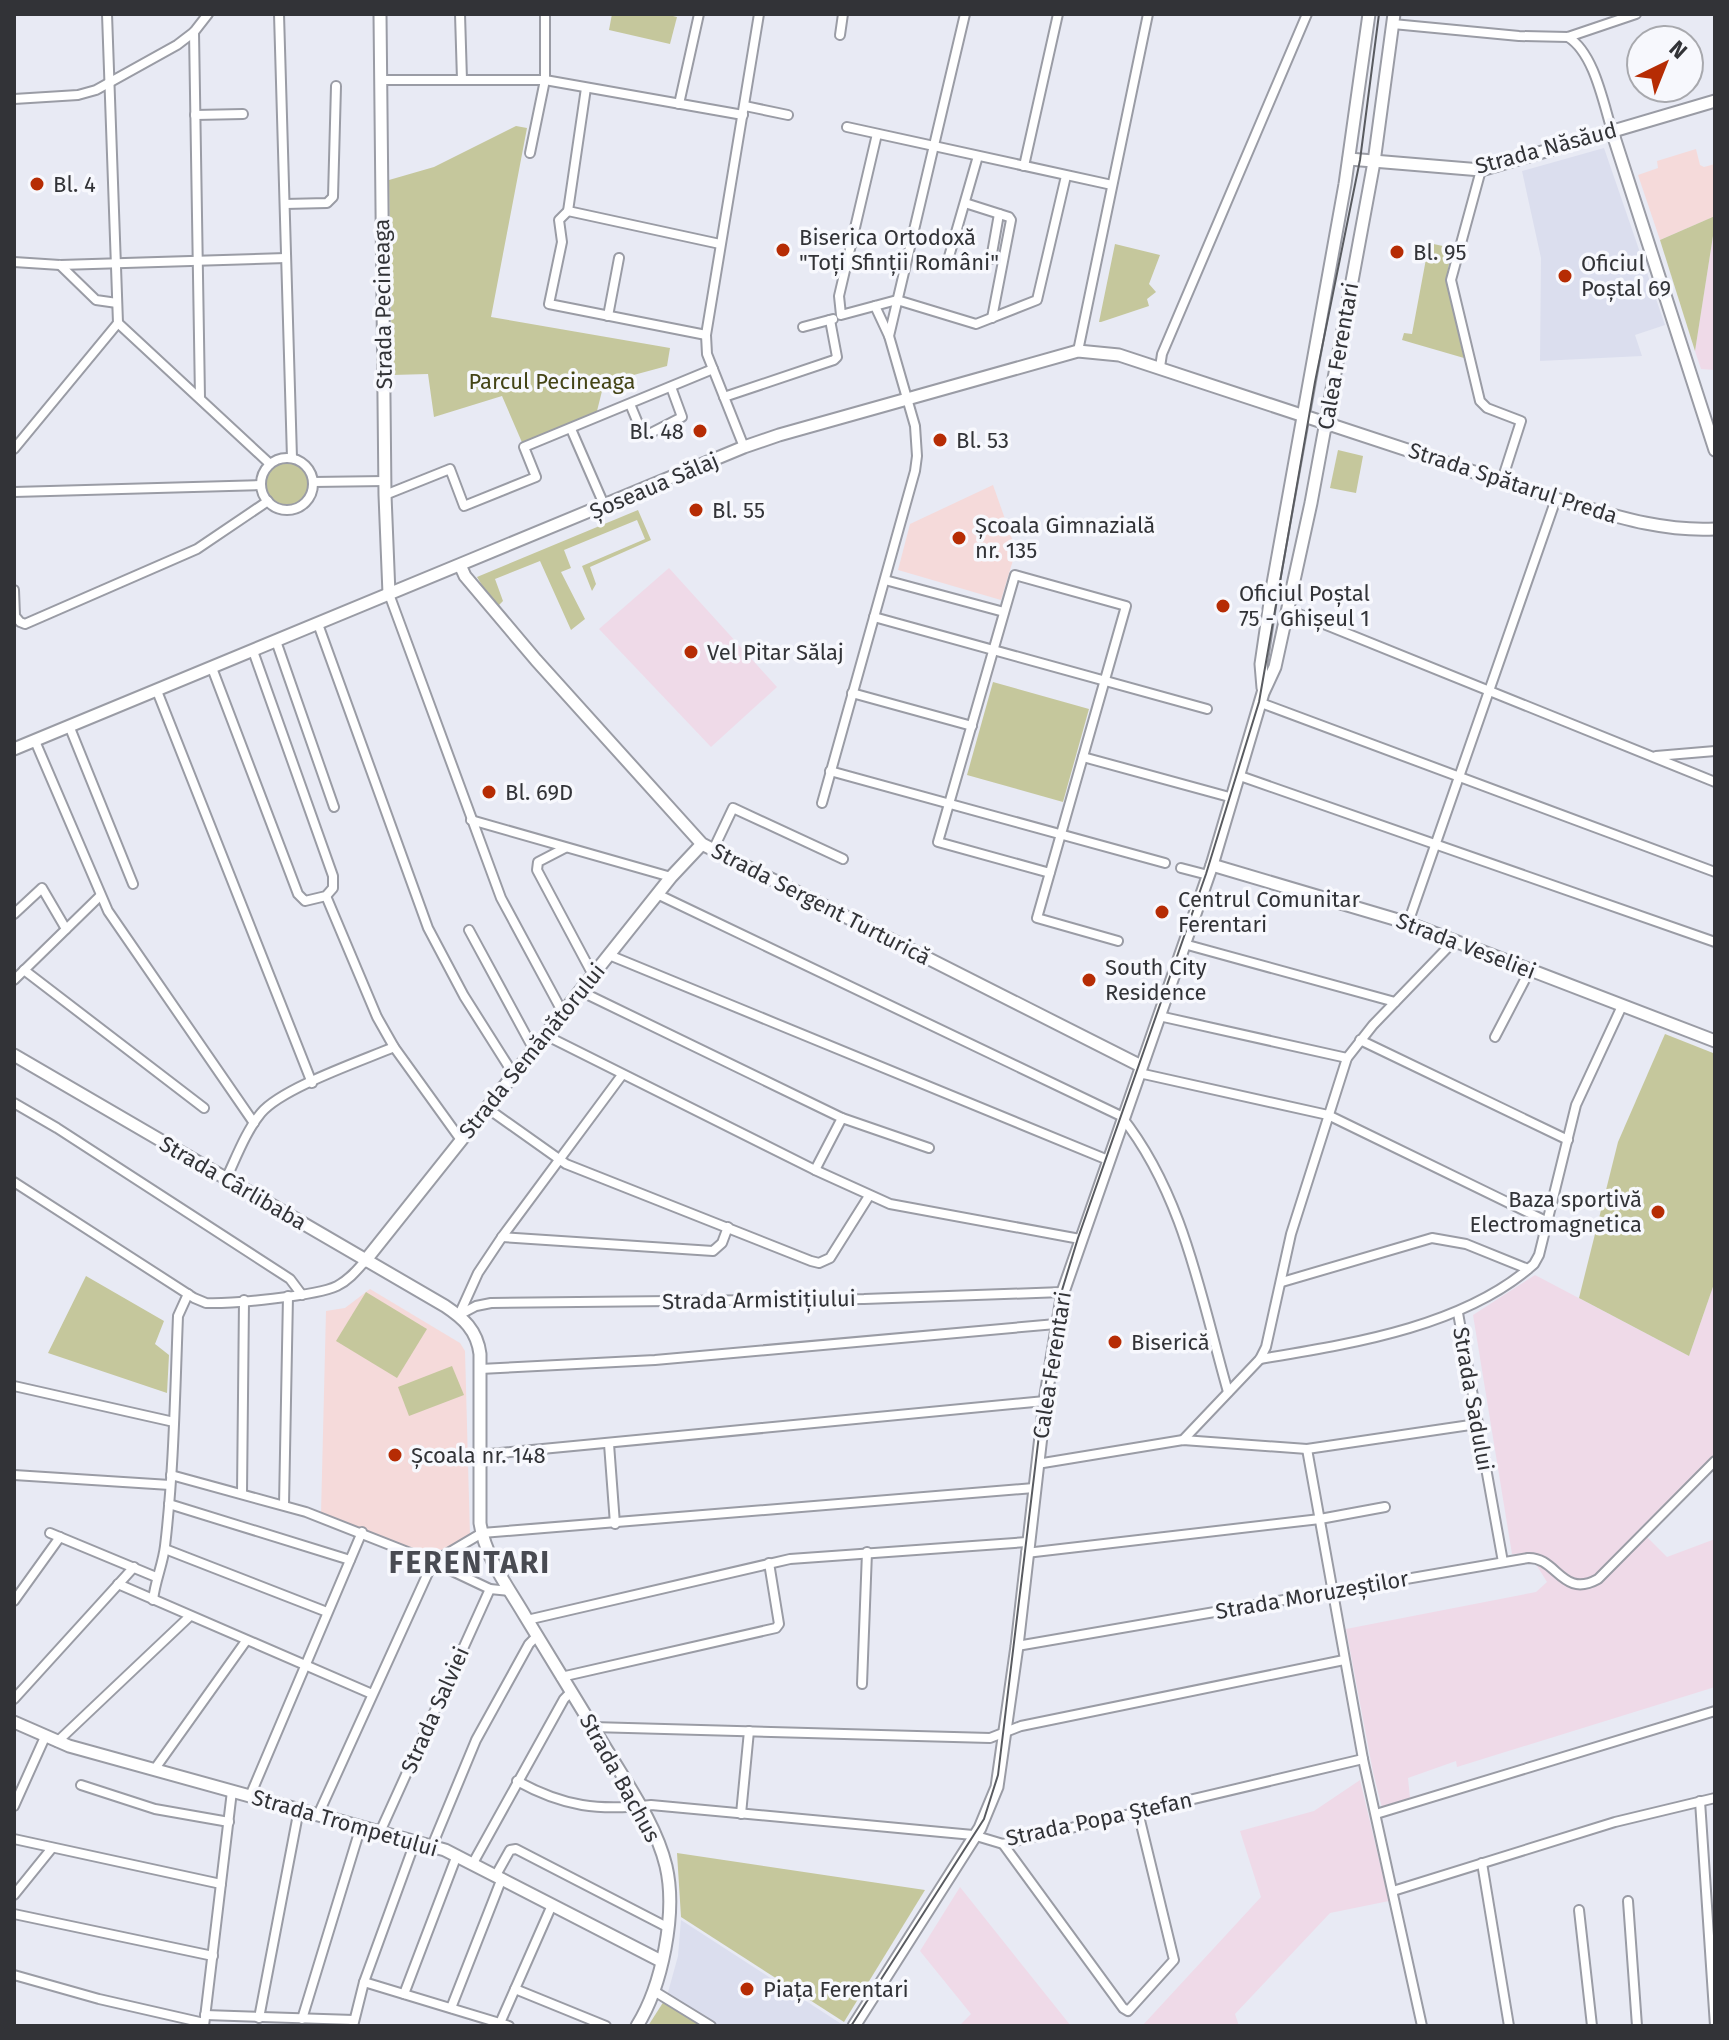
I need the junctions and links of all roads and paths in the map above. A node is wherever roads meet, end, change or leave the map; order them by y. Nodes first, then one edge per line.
1 (107, 14) edge
2 (208, 14) edge
3 (279, 14) edge
4 (380, 14) edge
5 (460, 14) edge
6 (545, 14) edge
7 (699, 14) edge
8 (759, 14) edge
9 (843, 14) edge
10 (965, 14) edge
11 (1058, 14) edge
12 (1148, 14) edge
13 (1307, 14) edge
14 (1369, 14) edge
15 (1636, 14) edge
16 (1394, 19) edge
17 (194, 32) junction
18 (840, 35) dead end
19 (1568, 37) junction
20 (381, 80) junction
21 (462, 80) junction
22 (545, 80) junction
23 (109, 83) junction
24 (336, 86) dead end
25 (586, 88) junction
26 (14, 99) edge
27 (1715, 101) edge
28 (679, 104) junction
29 (744, 110) junction
30 (243, 114) dead end
31 (195, 115) junction
32 (788, 115) dead end
33 (847, 127) dead end
34 (1612, 131) junction
35 (877, 134) junction
36 (936, 146) junction
37 (530, 153) dead end
38 (978, 156) junction
39 (1349, 159) junction
40 (1374, 162) junction
41 (1024, 166) junction
42 (1481, 170) junction
43 (1066, 176) junction
44 (1112, 185) junction
45 (965, 203) junction
46 (285, 204) junction
47 (568, 211) junction
48 (999, 214) junction
49 (720, 244) junction
50 (286, 258) junction
51 (619, 258) dead end
52 (991, 259) dead end
53 (197, 261) junction
54 (14, 262) edge
55 (115, 264) junction
56 (60, 265) junction
57 (946, 267) dead end
58 (897, 300) junction
59 (117, 303) junction
60 (875, 306) junction
61 (841, 315) junction
62 (608, 316) junction
63 (992, 318) junction
64 (830, 320) junction
65 (118, 323) junction
66 (803, 327) dead end
67 (706, 335) junction
68 (889, 336) junction
69 (1078, 351) junction
70 (1160, 367) junction
71 (713, 369) junction
72 (671, 387) junction
73 (724, 397) junction
74 (200, 398) junction
75 (908, 399) junction
76 (630, 404) junction
77 (1314, 419) junction
78 (571, 429) junction
79 (744, 447) junction
80 (14, 449) edge
81 (1715, 450) edge
82 (292, 458) junction
83 (270, 464) junction
84 (1502, 480) junction
85 (385, 481) junction
86 (313, 482) junction
87 (261, 485) junction
88 (14, 492) edge
89 (385, 495) junction
90 (1556, 499) junction
91 (268, 501) junction
92 (605, 507) junction
93 (1715, 529) edge
94 (460, 565) junction
95 (885, 580) junction
96 (14, 590) edge
97 (389, 594) junction
98 (1289, 610) junction
99 (1004, 612) junction
100 (874, 617) junction
101 (318, 624) junction
102 (276, 641) junction
103 (993, 650) junction
104 (253, 651) junction
105 (212, 668) junction
106 (1105, 681) junction
107 (157, 691) junction
108 (1490, 691) junction
109 (852, 693) junction
110 (1262, 698) junction
111 (1207, 709) dead end
112 (972, 726) junction
113 (70, 728) junction
114 (35, 741) junction
115 (14, 749) edge
116 (1715, 751) edge
117 (1653, 756) junction
118 (1083, 757) junction
119 (830, 771) junction
120 (1240, 776) junction
121 (1460, 777) junction
122 (1715, 782) edge
123 (1233, 798) junction
124 (822, 803) dead end
125 (949, 803) junction
126 (334, 807) dead end
127 (471, 820) junction
128 (1061, 834) junction
129 (1436, 844) junction
130 (707, 847) junction
131 (565, 848) junction
132 (843, 859) dead end
133 (1165, 863) dead end
134 (1181, 868) dead end
135 (1210, 870) junction
136 (1715, 872) edge
137 (1050, 873) junction
138 (671, 877) junction
139 (133, 884) dead end
140 (657, 894) junction
141 (100, 896) junction
142 (326, 896) junction
143 (14, 914) edge
144 (1408, 923) junction
145 (66, 929) junction
146 (469, 930) dead end
147 (1118, 941) dead end
148 (1454, 941) junction
149 (1715, 942) edge
150 (1184, 944) junction
151 (609, 955) junction
152 (24, 970) junction
153 (1530, 970) junction
154 (593, 975) junction
155 (14, 980) edge
156 (580, 991) junction
157 (1395, 1002) junction
158 (1622, 1006) junction
159 (563, 1013) junction
160 (1159, 1016) junction
161 (545, 1035) junction
162 (1495, 1037) dead end
163 (1360, 1040) junction
164 (1715, 1041) edge
165 (394, 1047) junction
166 (534, 1050) junction
167 (14, 1055) edge
168 (1347, 1058) junction
169 (1140, 1070) junction
170 (514, 1075) junction
171 (622, 1075) junction
172 (312, 1083) junction
173 (14, 1103) edge
174 (204, 1108) dead end
175 (487, 1108) junction
176 (1328, 1115) junction
177 (842, 1118) junction
178 (1123, 1118) junction
179 (254, 1123) junction
180 (461, 1140) junction
181 (1568, 1140) junction
182 (929, 1148) dead end
183 (559, 1160) junction
184 (1108, 1160) junction
185 (815, 1170) junction
186 (226, 1179) junction
187 (14, 1182) edge
188 (869, 1196) junction
189 (1548, 1222) junction
190 (728, 1227) junction
191 (502, 1237) junction
192 (1080, 1239) junction
193 (365, 1261) junction
194 (1528, 1269) junction
195 (1282, 1282) junction
196 (1063, 1292) junction
197 (188, 1294) junction
198 (302, 1295) junction
199 (288, 1296) junction
200 (244, 1300) junction
201 (455, 1313) junction
202 (1458, 1313) junction
203 (1056, 1324) junction
204 (1260, 1359) junction
205 (480, 1369) junction
206 (14, 1386) edge
207 (1228, 1392) junction
208 (1045, 1401) junction
209 (174, 1422) junction
210 (1477, 1424) junction
211 (1183, 1440) junction
212 (609, 1444) junction
213 (1307, 1449) junction
214 (480, 1455) junction
215 (1715, 1461) edge
216 (1037, 1464) junction
217 (14, 1475) edge
218 (171, 1475) junction
219 (170, 1485) junction
220 (1034, 1488) junction
221 (242, 1493) junction
222 (169, 1504) junction
223 (284, 1505) junction
224 (1385, 1507) dead end
225 (1320, 1519) junction
226 (615, 1524) junction
227 (362, 1532) junction
228 (50, 1533) dead end
229 (482, 1533) junction
230 (60, 1537) junction
231 (1027, 1547) junction
232 (165, 1549) junction
233 (867, 1552) junction
234 (350, 1560) junction
235 (433, 1562) junction
236 (1503, 1562) junction
237 (769, 1563) junction
238 (134, 1567) junction
239 (502, 1576) junction
240 (156, 1577) junction
241 (476, 1581) junction
242 (118, 1584) junction
243 (490, 1589) junction
244 (510, 1591) junction
245 (1333, 1592) junction
246 (153, 1600) junction
247 (14, 1601) edge
248 (327, 1612) junction
249 (189, 1617) junction
250 (527, 1620) junction
251 (537, 1636) junction
252 (246, 1641) junction
253 (1017, 1646) junction
254 (1344, 1660) junction
255 (305, 1666) junction
256 (561, 1677) junction
257 (862, 1684) dead end
258 (571, 1692) junction
259 (372, 1694) junction
260 (14, 1699) edge
261 (1715, 1711) edge
262 (14, 1722) edge
263 (592, 1727) junction
264 (749, 1731) junction
265 (1006, 1733) junction
266 (45, 1737) junction
267 (57, 1742) junction
268 (1363, 1759) junction
269 (154, 1770) junction
270 (517, 1781) junction
271 (81, 1785) dead end
272 (232, 1791) junction
273 (250, 1796) junction
274 (1715, 1798) edge
275 (1700, 1801) junction
276 (14, 1806) edge
277 (640, 1806) junction
278 (299, 1809) junction
279 (1138, 1812) junction
280 (741, 1814) junction
281 (1376, 1814) junction
282 (318, 1815) junction
283 (229, 1822) junction
284 (361, 1826) junction
285 (380, 1832) junction
286 (976, 1835) junction
287 (14, 1839) edge
288 (415, 1842) junction
289 (1003, 1844) junction
290 (432, 1846) junction
291 (52, 1848) junction
292 (457, 1855) junction
293 (473, 1863) junction
294 (1482, 1863) junction
295 (499, 1877) junction
296 (221, 1884) junction
297 (1393, 1891) junction
298 (14, 1895) edge
299 (1628, 1901) dead end
300 (552, 1905) junction
301 (1579, 1910) dead end
302 (14, 1914) edge
303 (667, 1927) junction
304 (213, 1956) junction
305 (661, 1961) junction
306 (14, 1975) edge
307 (364, 1982) junction
308 (515, 1989) junction
309 (654, 1991) junction
310 (404, 1994) junction
311 (451, 2008) junction
312 (259, 2018) junction
313 (302, 2019) junction
314 (204, 2021) edge
315 (353, 2023) edge
316 (504, 2025) edge
317 (606, 2026) edge
318 (637, 2026) edge
319 (711, 2026) edge
320 (854, 2026) edge
321 (1422, 2026) edge
322 (1509, 2026) edge
323 (1592, 2026) edge
324 (1637, 2026) edge
325 (1715, 2026) edge

1 - 23 street
2 - 17 street
3 - 46 street
4 - 20 street, Strada Pecineaga
5 - 21 street
6 - 22 street
7 - 28 street
8 - 29 street
9 - 18 street
10 - 36 street
11 - 41 street
12 - 44 street
13 - 70 street
14 - 39 street, Calea Ferentari
15 - 19 street
16 - 19 street
16 - 40 street, Calea Ferentari
17 - 23 street
17 - 31 street
19 - 34 street
20 - 21 street
20 - 85 street, Strada Pecineaga
21 - 22 street
22 - 25 street
22 - 37 street
23 - 26 street
23 - 55 street
24 - 46 street
25 - 28 street
25 - 47 street
27 - 34 street, Strada Năsăud
28 - 29 street
29 - 32 street
29 - 49 street
30 - 31 street
31 - 53 street
33 - 35 street
34 - 42 street, Strada Năsăud
34 - 81 street
35 - 36 street
35 - 61 street
36 - 38 street
36 - 58 street
38 - 41 street
38 - 45 street
39 - 40 street, Strada Năsăud
39 - 77 street, Calea Ferentari
40 - 42 street, Strada Năsăud
40 - 77 street, Calea Ferentari
41 - 43 street
42 - 84 street
43 - 44 street
43 - 63 street
44 - 69 street
45 - 48 street
45 - 57 street
46 - 50 street
47 - 49 street
47 - 62 street
48 - 52 street
48 - 63 street
49 - 67 street
50 - 53 street
50 - 82 street
51 - 62 street
53 - 55 street
53 - 74 street
54 - 56 street
55 - 56 street
55 - 59 street
56 - 59 street
58 - 60 street
58 - 63 street
58 - 68 street
59 - 65 street
60 - 61 street
60 - 68 street
61 - 64 street
62 - 67 street
64 - 66 street
64 - 73 street
65 - 74 street
65 - 80 street
67 - 71 street
68 - 75 street
69 - 70 street, Șoseaua Sălaj
69 - 75 street, Șoseaua Sălaj
70 - 77 street, Șoseaua Sălaj
71 - 72 street
71 - 73 street
72 - 76 street
72 - 76 street
73 - 79 street
74 - 83 street
75 - 79 street, Șoseaua Sălaj
75 - 95 street
76 - 78 street
77 - 84 street, Strada Spătarul Preda
77 - 98 street, Calea Ferentari
77 - 110 street, Calea Ferentari
78 - 89 street
78 - 92 street
79 - 92 street, Șoseaua Sălaj
82 - 83 street
82 - 86 street
83 - 87 street
84 - 90 street, Strada Spătarul Preda
85 - 86 street
85 - 89 street, Strada Pecineaga
86 - 91 street
87 - 88 street
87 - 91 street
89 - 97 street, Strada Pecineaga
90 - 93 street, Strada Spătarul Preda
90 - 108 street
91 - 96 street
92 - 94 street, Șoseaua Sălaj
94 - 97 street, Șoseaua Sălaj
94 - 130 street, Strada Sergent Turturică
95 - 99 street
95 - 100 street
97 - 101 street, Șoseaua Sălaj
97 - 127 street
98 - 108 street
98 - 110 street, Calea Ferentari
99 - 103 street
99 - 106 street
100 - 103 street
100 - 109 street
101 - 102 street, Șoseaua Sălaj
101 - 170 street
102 - 104 street, Șoseaua Sălaj
102 - 126 street
103 - 106 street
103 - 112 street
104 - 105 street, Șoseaua Sălaj
104 - 142 street
105 - 107 street, Șoseaua Sălaj
105 - 142 street
106 - 111 street
106 - 118 street
107 - 113 street, Șoseaua Sălaj
107 - 172 street
108 - 117 street
108 - 121 street
109 - 112 street
109 - 119 street
110 - 120 street, Calea Ferentari
110 - 121 street
112 - 125 street
113 - 114 street, Șoseaua Sălaj
113 - 139 street
114 - 115 street, Șoseaua Sălaj
114 - 141 street
116 - 117 street
117 - 122 street
118 - 123 street
118 - 128 street
119 - 124 street
119 - 125 street
120 - 123 street, Calea Ferentari
120 - 129 street
121 - 129 street
121 - 136 street
123 - 135 street, Calea Ferentari
125 - 128 street
125 - 137 street
127 - 131 street
127 - 159 street
128 - 133 street
128 - 137 street
129 - 144 street
129 - 149 street
130 - 132 street
130 - 138 street, Strada Semănătorului
130 - 169 street, Strada Sergent Turturică
131 - 138 street
131 - 154 street
134 - 135 street
135 - 144 street, Strada Veseliei
135 - 150 street, Calea Ferentari
137 - 147 street
138 - 140 street, Strada Semănătorului
140 - 151 street, Strada Semănătorului
140 - 178 street
141 - 145 street
141 - 179 street
142 - 165 street
143 - 145 street
144 - 148 street, Strada Veseliei
145 - 152 street
146 - 166 street
148 - 153 street, Strada Veseliei
148 - 157 street
150 - 157 street
150 - 160 street, Calea Ferentari
151 - 154 street, Strada Semănătorului
151 - 184 street
152 - 155 street
152 - 174 street
153 - 158 street, Strada Veseliei
153 - 162 street
154 - 156 street, Strada Semănătorului
156 - 159 street, Strada Semănătorului
156 - 177 street
157 - 163 street
158 - 164 street, Strada Veseliei
158 - 181 street
159 - 161 street, Strada Semănătorului
160 - 168 street
160 - 169 street, Calea Ferentari
161 - 166 street, Strada Semănătorului
161 - 171 street
163 - 168 street
163 - 181 street
165 - 172 street
165 - 180 street
166 - 170 street, Strada Semănătorului
167 - 186 street, Strada Cârlibaba
168 - 176 street
169 - 176 street, Strada Sergent Turturică
169 - 178 street, Calea Ferentari
170 - 175 street, Strada Semănătorului
171 - 183 street
171 - 185 street
172 - 179 street
173 - 198 street
175 - 180 street, Strada Semănătorului
175 - 183 street
176 - 189 street, Strada Sergent Turturică
176 - 195 street
177 - 182 street
177 - 185 street
178 - 184 street, Calea Ferentari
178 - 207 street
179 - 186 street
180 - 193 street, Strada Semănătorului
181 - 189 street
183 - 190 street
183 - 191 street
184 - 192 street, Calea Ferentari
185 - 188 street
186 - 193 street, Strada Cârlibaba
187 - 197 street
188 - 190 street
188 - 192 street
189 - 194 street
190 - 191 street
191 - 201 street
192 - 196 street, Calea Ferentari
193 - 198 street
193 - 201 street, Strada Cârlibaba
194 - 195 street
194 - 202 street, Strada Sadului
195 - 204 street
196 - 201 street, Strada Armistițiului
196 - 203 street, Calea Ferentari
197 - 200 street
197 - 209 street
198 - 199 street
199 - 200 street
199 - 223 street
200 - 221 street
201 - 205 street
202 - 204 street
202 - 210 street, Strada Sadului
203 - 205 street
203 - 208 street, Calea Ferentari
204 - 207 street
205 - 214 street
206 - 209 street
207 - 211 street
208 - 212 street
208 - 216 street, Calea Ferentari
209 - 218 street
210 - 213 street
210 - 236 street, Strada Sadului
211 - 213 street
211 - 216 street
212 - 214 street
212 - 226 street
213 - 225 street
214 - 229 street
215 - 236 street, Strada Moruzeștilor
216 - 220 street, Calea Ferentari
217 - 219 street
218 - 219 street
218 - 221 street
219 - 222 street
220 - 226 street
220 - 231 street, Calea Ferentari
221 - 223 street
222 - 232 street
222 - 234 street
223 - 227 street
224 - 225 street
225 - 231 street
225 - 245 street
226 - 229 street
227 - 234 street
227 - 235 street
228 - 230 street
229 - 235 street
229 - 239 street, Strada Bachus
230 - 238 street
230 - 247 street
231 - 233 street
231 - 253 street, Calea Ferentari
232 - 240 street
232 - 248 street
233 - 237 street
233 - 257 street
234 - 248 street
235 - 241 street
235 - 259 street
236 - 245 street, Strada Moruzeștilor
237 - 250 street
237 - 256 street
238 - 240 street
238 - 242 street
239 - 241 street
239 - 244 street, Strada Bachus
240 - 246 street
241 - 243 street
242 - 246 street
242 - 260 street
243 - 244 street
243 - 285 street, Strada Salviei
244 - 250 street, Strada Bachus
245 - 253 street, Strada Moruzeștilor
245 - 254 street
246 - 249 street
248 - 255 street
249 - 252 street
249 - 267 street
250 - 251 street, Strada Bachus
251 - 256 street, Strada Bachus
251 - 290 street
252 - 255 street
252 - 269 street
253 - 265 street, Calea Ferentari
254 - 265 street
254 - 268 street
255 - 259 street
255 - 273 street
256 - 258 street, Strada Bachus
258 - 263 street, Strada Bachus
258 - 270 street
259 - 282 street
261 - 281 street
262 - 266 street, Strada Trompetului
263 - 264 street
263 - 277 street, Strada Bachus
264 - 265 street
264 - 280 street
265 - 286 street, Calea Ferentari
266 - 267 street, Strada Trompetului
266 - 276 street
267 - 269 street, Strada Trompetului
268 - 279 street, Strada Popa Ștefan
268 - 281 street
269 - 272 street, Strada Trompetului
270 - 277 street, Strada Popa Ștefan
270 - 293 street
271 - 283 street
272 - 273 street, Strada Trompetului
272 - 283 street
273 - 278 street, Strada Trompetului
274 - 275 street
275 - 294 street
275 - 325 street
277 - 280 street, Strada Popa Ștefan
277 - 303 street, Strada Bachus
278 - 282 street, Strada Trompetului
278 - 312 street
279 - 289 street, Strada Popa Ștefan
279 - 289 street
280 - 286 street, Strada Popa Ștefan
281 - 297 street
282 - 284 street, Strada Trompetului
283 - 296 street
284 - 285 street, Strada Trompetului
284 - 313 street
285 - 288 street, Strada Trompetului
286 - 289 street, Strada Popa Ștefan
286 - 320 street, Calea Ferentari
287 - 291 street
288 - 290 street, Strada Trompetului
288 - 307 street
290 - 292 street, Strada Trompetului
291 - 296 street
291 - 298 street
292 - 293 street, Strada Trompetului
292 - 310 street
293 - 295 street, Strada Trompetului
294 - 297 street
294 - 322 street
295 - 300 street, Strada Trompetului
295 - 303 street
295 - 311 street
296 - 304 street
297 - 321 street
299 - 324 street
300 - 305 street, Strada Trompetului
300 - 308 street
301 - 323 street
302 - 304 street
303 - 305 street, Strada Bachus
304 - 314 street
305 - 309 street, Strada Bachus
306 - 314 street
307 - 310 street
307 - 315 street
308 - 316 street
308 - 317 street
309 - 318 street, Strada Bachus
309 - 319 street
310 - 311 street
311 - 316 street
312 - 313 street
312 - 314 street
313 - 315 street

